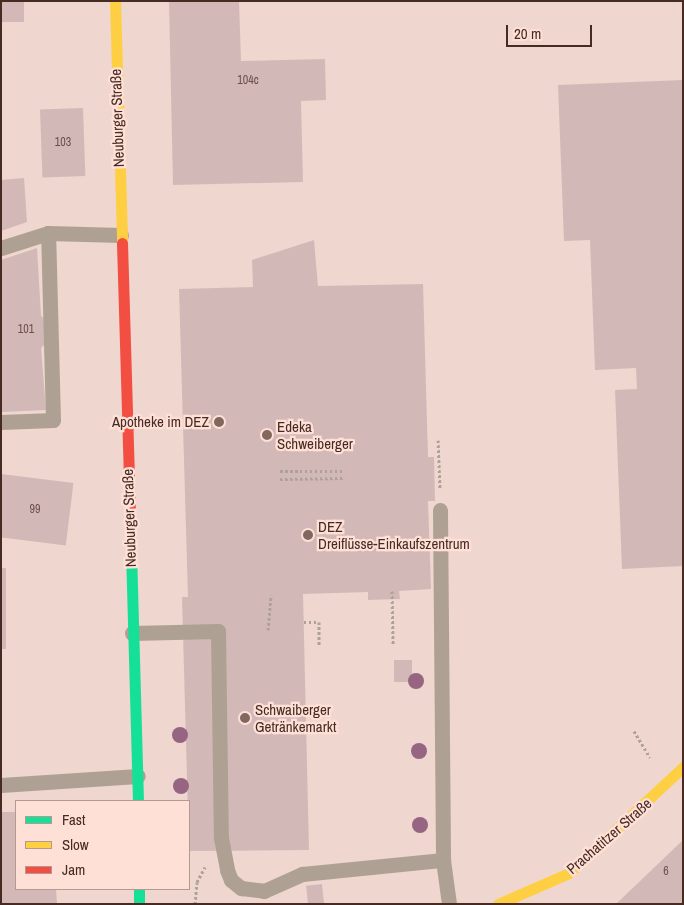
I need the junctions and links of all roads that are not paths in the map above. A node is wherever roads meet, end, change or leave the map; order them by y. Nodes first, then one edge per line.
1 (115, 1) edge
2 (48, 233) junction
3 (121, 235) junction
4 (1, 248) edge
5 (1, 422) edge
6 (440, 510) road end
7 (132, 632) junction
8 (683, 767) edge
9 (138, 776) junction
10 (1, 785) edge
11 (138, 800) edge
12 (443, 860) junction
13 (139, 890) edge
14 (139, 904) edge
15 (449, 904) edge
16 (498, 904) edge

1 - 3 street, Neuburger Straße
2 - 3 lane
2 - 4 lane
2 - 5 lane
3 - 7 street, Neuburger Straße
6 - 12 lane
7 - 9 street, Neuburger Straße
7 - 12 lane
8 - 16 street, Prachatitzer Straße
9 - 10 lane
9 - 11 street, Neuburger Straße
12 - 15 lane
13 - 14 street

